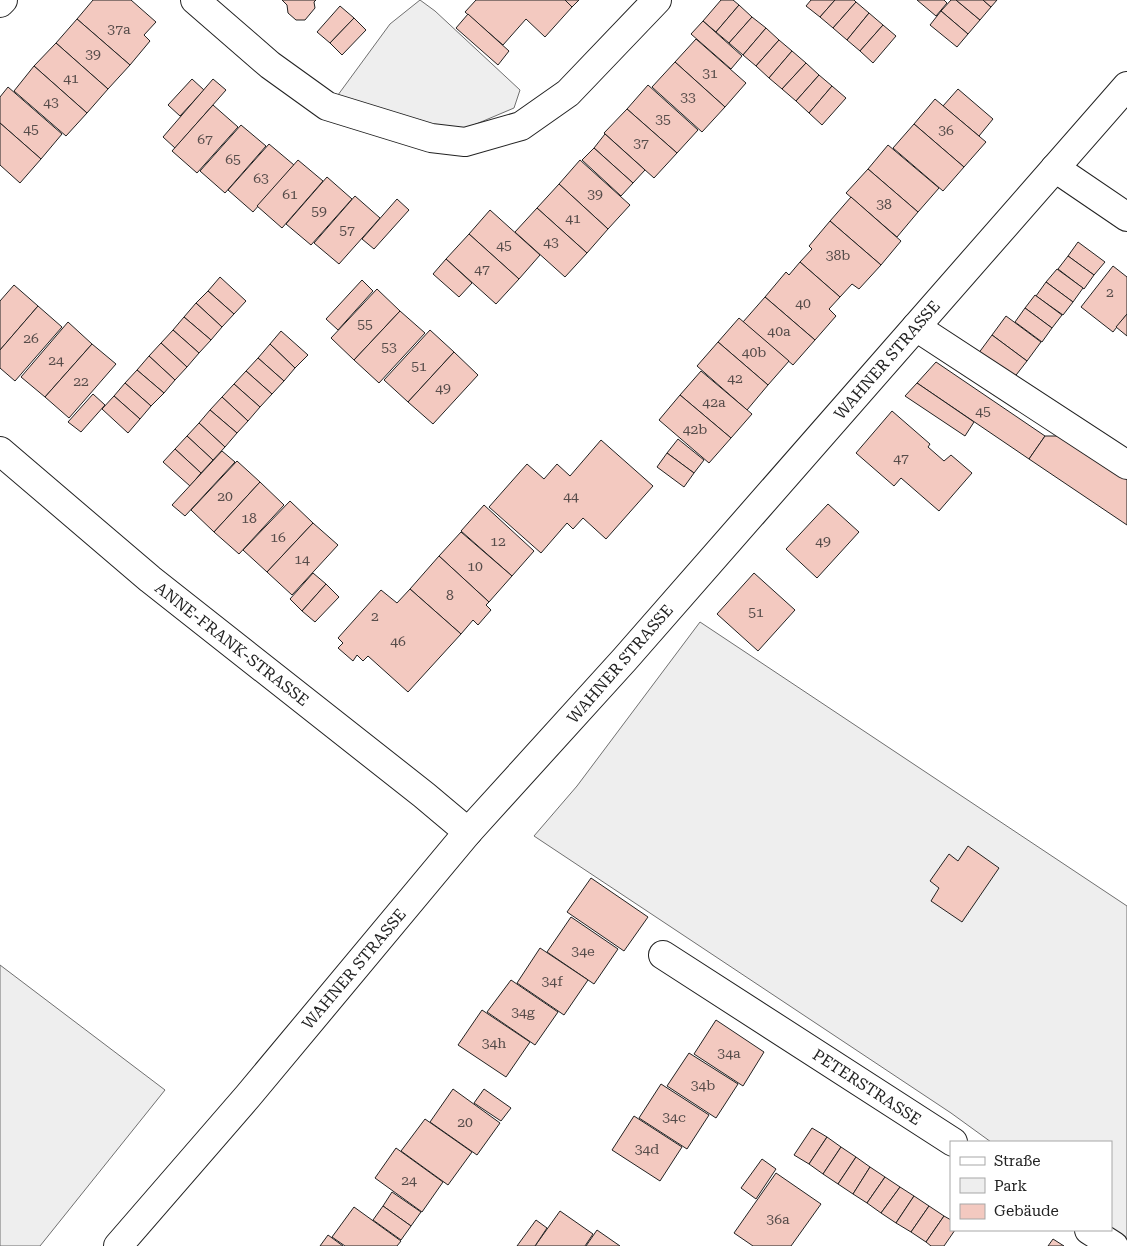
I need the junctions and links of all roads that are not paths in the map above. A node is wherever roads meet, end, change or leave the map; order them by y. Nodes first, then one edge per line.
1 (3, 0) edge
2 (195, 0) edge
3 (657, 0) edge
4 (0, 3) edge
5 (1127, 86) edge
6 (1055, 168) junction
7 (1127, 217) edge
8 (916, 327) junction
9 (0, 451) edge
10 (1127, 464) edge
11 (468, 832) junction
12 (663, 955) dead end
13 (951, 1141) edge
14 (1091, 1231) edge
15 (118, 1246) edge
16 (1114, 1246) edge

1 - 4 street
2 - 3 street
5 - 6 street, WAHNER STRASSE
6 - 7 street
6 - 8 street, WAHNER STRASSE
8 - 10 street
8 - 11 street, WAHNER STRASSE
9 - 11 street, ANNE-FRANK-STRASSE
11 - 15 street, WAHNER STRASSE
12 - 13 street, PETERSTRASSE
14 - 16 street

